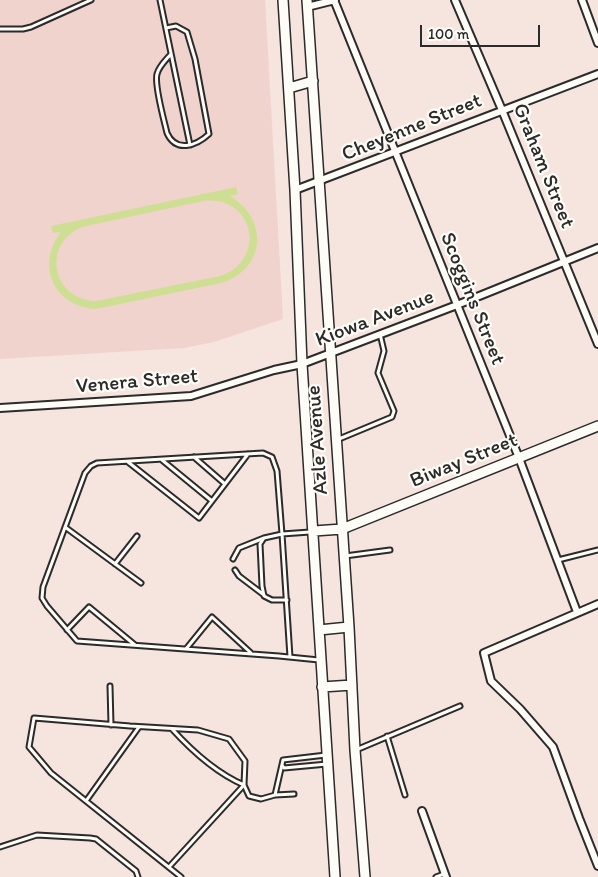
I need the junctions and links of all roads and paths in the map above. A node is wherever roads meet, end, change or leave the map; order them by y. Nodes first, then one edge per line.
1 (91, 0) edge
2 (160, 0) edge
3 (282, 0) edge
4 (334, 0) edge
5 (455, 0) edge
6 (582, 0) edge
7 (307, 4) edge
8 (166, 28) junction
9 (0, 29) edge
10 (598, 42) edge
11 (171, 54) junction
12 (598, 74) edge
13 (313, 81) junction
14 (288, 88) junction
15 (502, 110) junction
16 (190, 145) junction
17 (396, 153) junction
18 (320, 182) junction
19 (295, 190) junction
20 (598, 248) edge
21 (564, 261) junction
22 (456, 305) junction
23 (380, 334) junction
24 (598, 344) edge
25 (330, 354) junction
26 (302, 364) junction
27 (0, 408) edge
28 (598, 426) edge
29 (336, 440) junction
30 (248, 454) junction
31 (194, 457) junction
32 (519, 458) junction
33 (161, 459) junction
34 (128, 461) junction
35 (225, 484) junction
36 (212, 501) junction
37 (65, 527) junction
38 (342, 529) junction
39 (314, 531) junction
40 (282, 534) junction
41 (137, 536) dead end
42 (264, 538) junction
43 (390, 550) dead end
44 (598, 550) edge
45 (344, 556) junction
46 (233, 559) dead end
47 (557, 560) junction
48 (115, 564) junction
49 (235, 570) dead end
50 (141, 583) dead end
51 (264, 596) junction
52 (286, 600) junction
53 (598, 604) edge
54 (577, 612) junction
55 (349, 627) junction
56 (67, 630) junction
57 (319, 630) junction
58 (136, 646) junction
59 (186, 649) junction
60 (252, 654) junction
61 (290, 657) junction
62 (320, 661) junction
63 (352, 685) junction
64 (110, 686) dead end
65 (322, 687) junction
66 (460, 706) dead end
67 (111, 725) junction
68 (139, 727) junction
69 (171, 729) junction
70 (387, 736) junction
71 (355, 750) junction
72 (327, 759) junction
73 (281, 765) junction
74 (244, 785) junction
75 (294, 794) dead end
76 (275, 795) junction
77 (405, 795) dead end
78 (86, 801) junction
79 (422, 811) dead end
80 (0, 847) edge
81 (598, 866) edge
82 (169, 867) junction
83 (445, 875) edge
84 (138, 877) edge
85 (181, 877) edge
86 (334, 877) edge
87 (365, 877) edge
88 (436, 877) edge

1 - 9 lane
2 - 8 lane
3 - 14 main road, Azle Avenue
4 - 7 street
4 - 17 street, Scoggins Street
5 - 15 street, Graham Street
6 - 10 street
7 - 13 main road, Azle Avenue
8 - 11 lane
8 - 16 lane
11 - 16 lane
11 - 16 lane
12 - 15 street, Cheyenne Street
13 - 14 main road
13 - 18 main road, Azle Avenue
14 - 19 main road, Azle Avenue
15 - 17 street, Cheyenne Street
15 - 21 street, Graham Street
17 - 18 street, Cheyenne Street
17 - 22 street, Scoggins Street
18 - 19 street, Cheyenne Street
18 - 25 main road, Azle Avenue
19 - 26 main road, Azle Avenue
20 - 21 street, Kiowa Avenue
21 - 22 street, Kiowa Avenue
21 - 24 street, Graham Street
22 - 23 street, Kiowa Avenue
22 - 32 street, Scoggins Street
23 - 25 street, Kiowa Avenue
23 - 29 lane
25 - 26 street, Kiowa Avenue
25 - 29 main road, Azle Avenue
26 - 27 street, Venera Street
26 - 39 main road, Azle Avenue
28 - 32 main road, Biway Street
29 - 38 main road, Azle Avenue
30 - 31 lane
30 - 35 lane
30 - 40 lane
31 - 33 lane
31 - 35 lane
32 - 38 main road, Biway Street
32 - 47 street, Scoggins Street
33 - 34 lane
33 - 36 lane
34 - 36 lane
34 - 37 lane
35 - 36 lane
37 - 48 lane
37 - 56 lane
38 - 39 main road, Biway Street
38 - 45 main road, Azle Avenue
39 - 40 lane
39 - 57 main road, Azle Avenue
40 - 42 lane
40 - 52 lane
41 - 48 lane
42 - 46 lane
42 - 51 lane
43 - 45 lane
44 - 47 lane
45 - 55 main road, Azle Avenue
47 - 54 street, Scoggins Street
48 - 50 lane
49 - 51 lane
51 - 52 lane
52 - 61 lane
53 - 54 street
54 - 81 street
55 - 57 main road
55 - 63 main road, Azle Avenue
56 - 58 lane
56 - 58 lane
57 - 62 main road, Azle Avenue
58 - 59 lane
59 - 60 lane
59 - 60 lane
60 - 61 lane
61 - 62 lane
62 - 65 main road, Azle Avenue
63 - 65 main road
63 - 71 main road, Azle Avenue
64 - 67 lane
65 - 72 main road, Azle Avenue
66 - 70 lane
67 - 68 lane
67 - 78 lane
68 - 69 lane
68 - 78 lane
69 - 74 lane
69 - 74 lane
70 - 71 lane
70 - 77 lane
71 - 87 main road, Azle Avenue
72 - 73 lane
72 - 73 lane
72 - 86 main road, Azle Avenue
73 - 76 lane
74 - 76 lane
74 - 82 lane
75 - 76 lane
78 - 82 lane
79 - 83 street
80 - 84 lane
82 - 85 lane
83 - 88 lane

